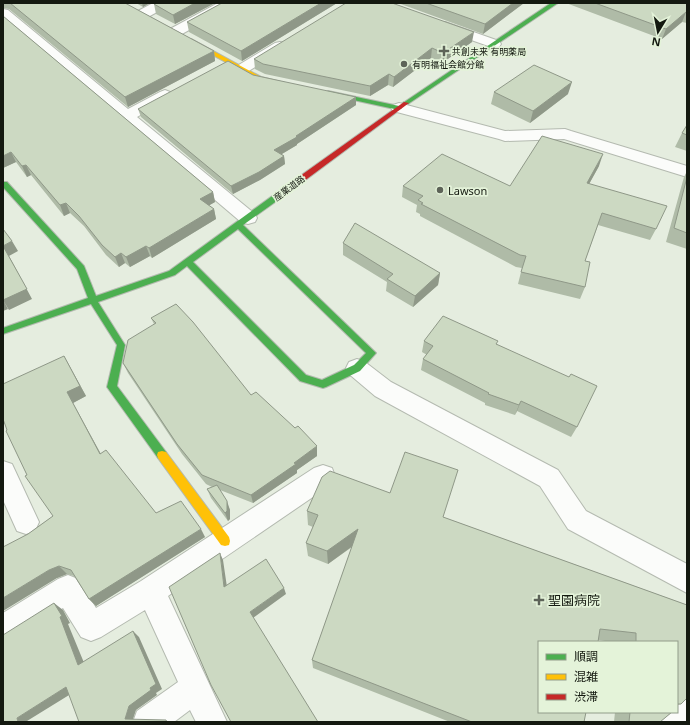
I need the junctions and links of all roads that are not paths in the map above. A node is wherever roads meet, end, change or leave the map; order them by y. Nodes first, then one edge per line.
1 (163, 3) edge
2 (228, 3) edge
3 (552, 3) edge
4 (139, 12) joint
5 (3, 13) edge
6 (155, 21) edge
7 (431, 21) edge
8 (171, 30) joint
9 (289, 40) edge
10 (494, 44) junction
11 (228, 62) junction
12 (214, 69) edge
13 (242, 69) junction
14 (290, 85) edge
15 (181, 87) edge
16 (321, 91) edge
17 (399, 108) junction
18 (127, 116) junction
19 (687, 172) edge
20 (4, 184) dead end
21 (243, 222) junction
22 (188, 262) junction
23 (93, 300) junction
24 (3, 332) edge
25 (357, 368) junction
26 (3, 472) edge
27 (323, 476) edge
28 (26, 522) dead end
29 (225, 541) junction
30 (687, 579) edge
31 (151, 591) junction
32 (3, 629) edge
33 (196, 687) junction
34 (687, 706) edge
35 (148, 722) edge
36 (212, 722) edge
37 (670, 722) edge

1 - 4 street
2 - 8 street
3 - 10 street, 産業道路
4 - 6 street
5 - 18 street
7 - 10 street
8 - 11 street
9 - 13 street
10 - 17 street, 産業道路
11 - 12 street
11 - 13 street
13 - 14 street
15 - 18 street
16 - 17 street
17 - 19 street
17 - 21 street, 産業道路
18 - 21 street
20 - 23 street
21 - 22 street, 産業道路
21 - 25 street
22 - 23 street, 産業道路
22 - 25 street
23 - 24 street, 産業道路
23 - 29 street
25 - 30 street
26 - 28 street
27 - 29 street
29 - 31 street
31 - 32 street
31 - 33 street
33 - 35 street
33 - 36 street
34 - 37 street

